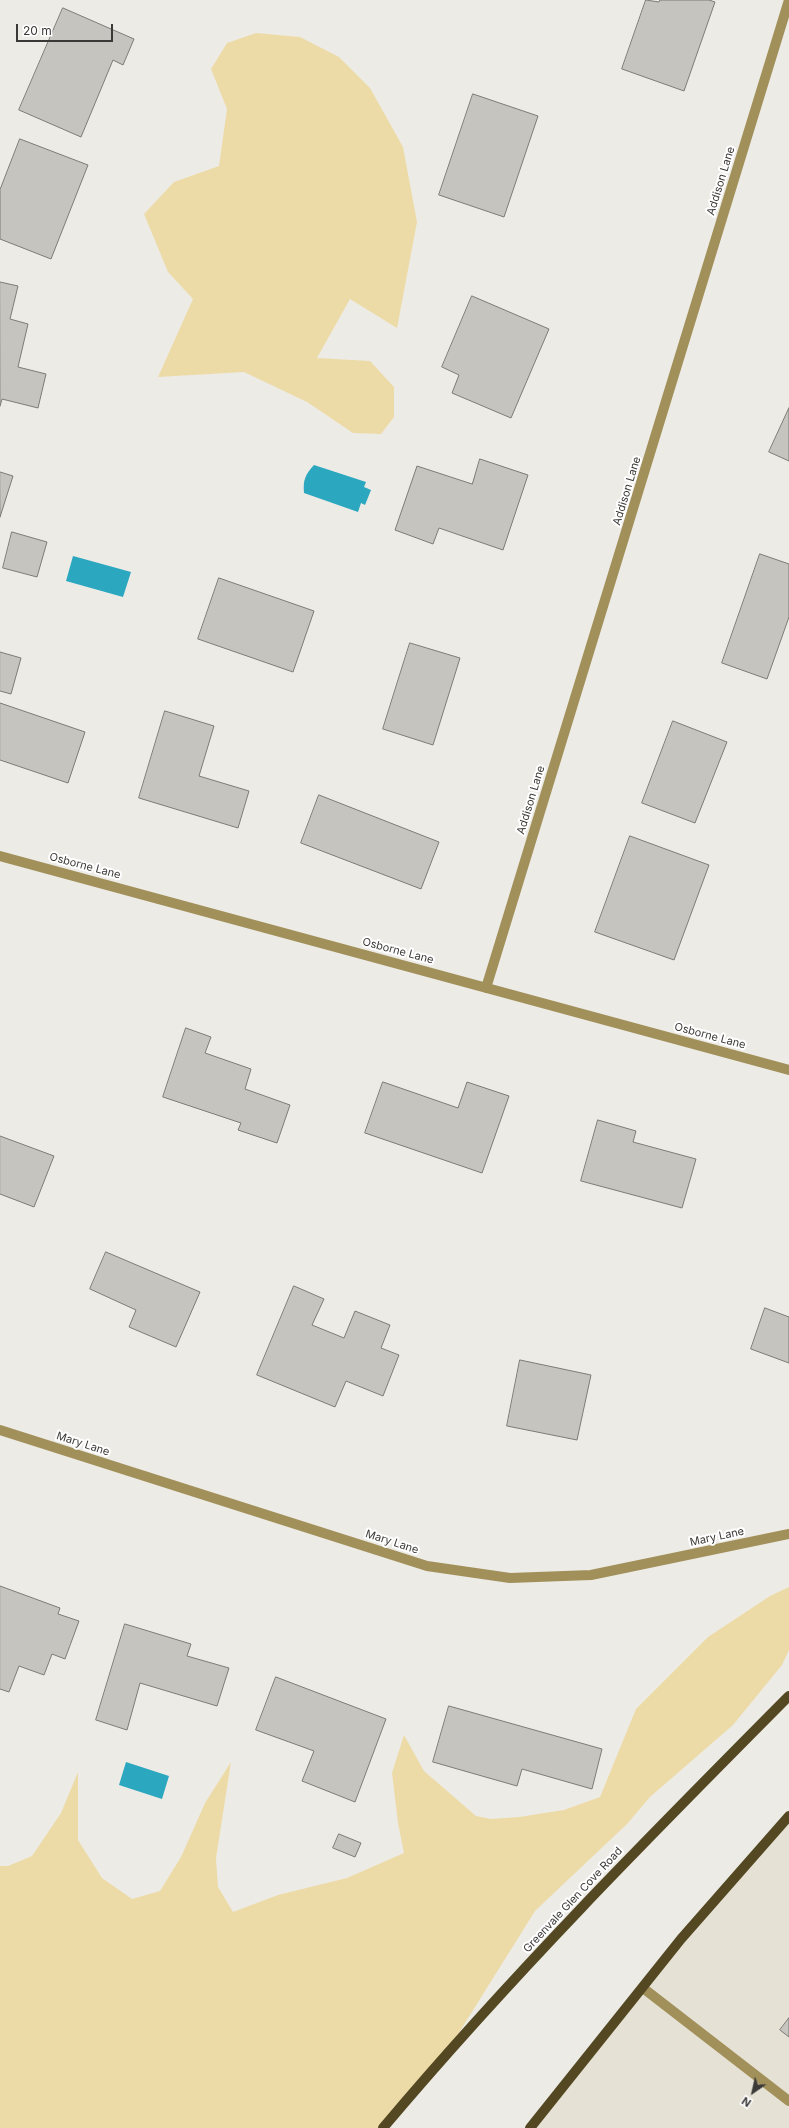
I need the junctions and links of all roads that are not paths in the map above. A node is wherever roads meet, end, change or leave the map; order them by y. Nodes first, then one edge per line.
1 (789, 0) edge
2 (0, 856) edge
3 (486, 988) junction
4 (789, 1070) edge
5 (0, 1430) edge
6 (789, 1534) edge
7 (789, 1696) edge
8 (789, 1816) edge
9 (643, 1988) junction
10 (789, 2101) edge
11 (383, 2128) edge
12 (530, 2128) edge

1 - 3 street, Addison Lane
2 - 3 street, Osborne Lane
3 - 4 street, Osborne Lane
5 - 6 street, Mary Lane
7 - 11 main road, Greenvale Glen Cove Road
8 - 9 main road
9 - 10 street
9 - 12 main road

